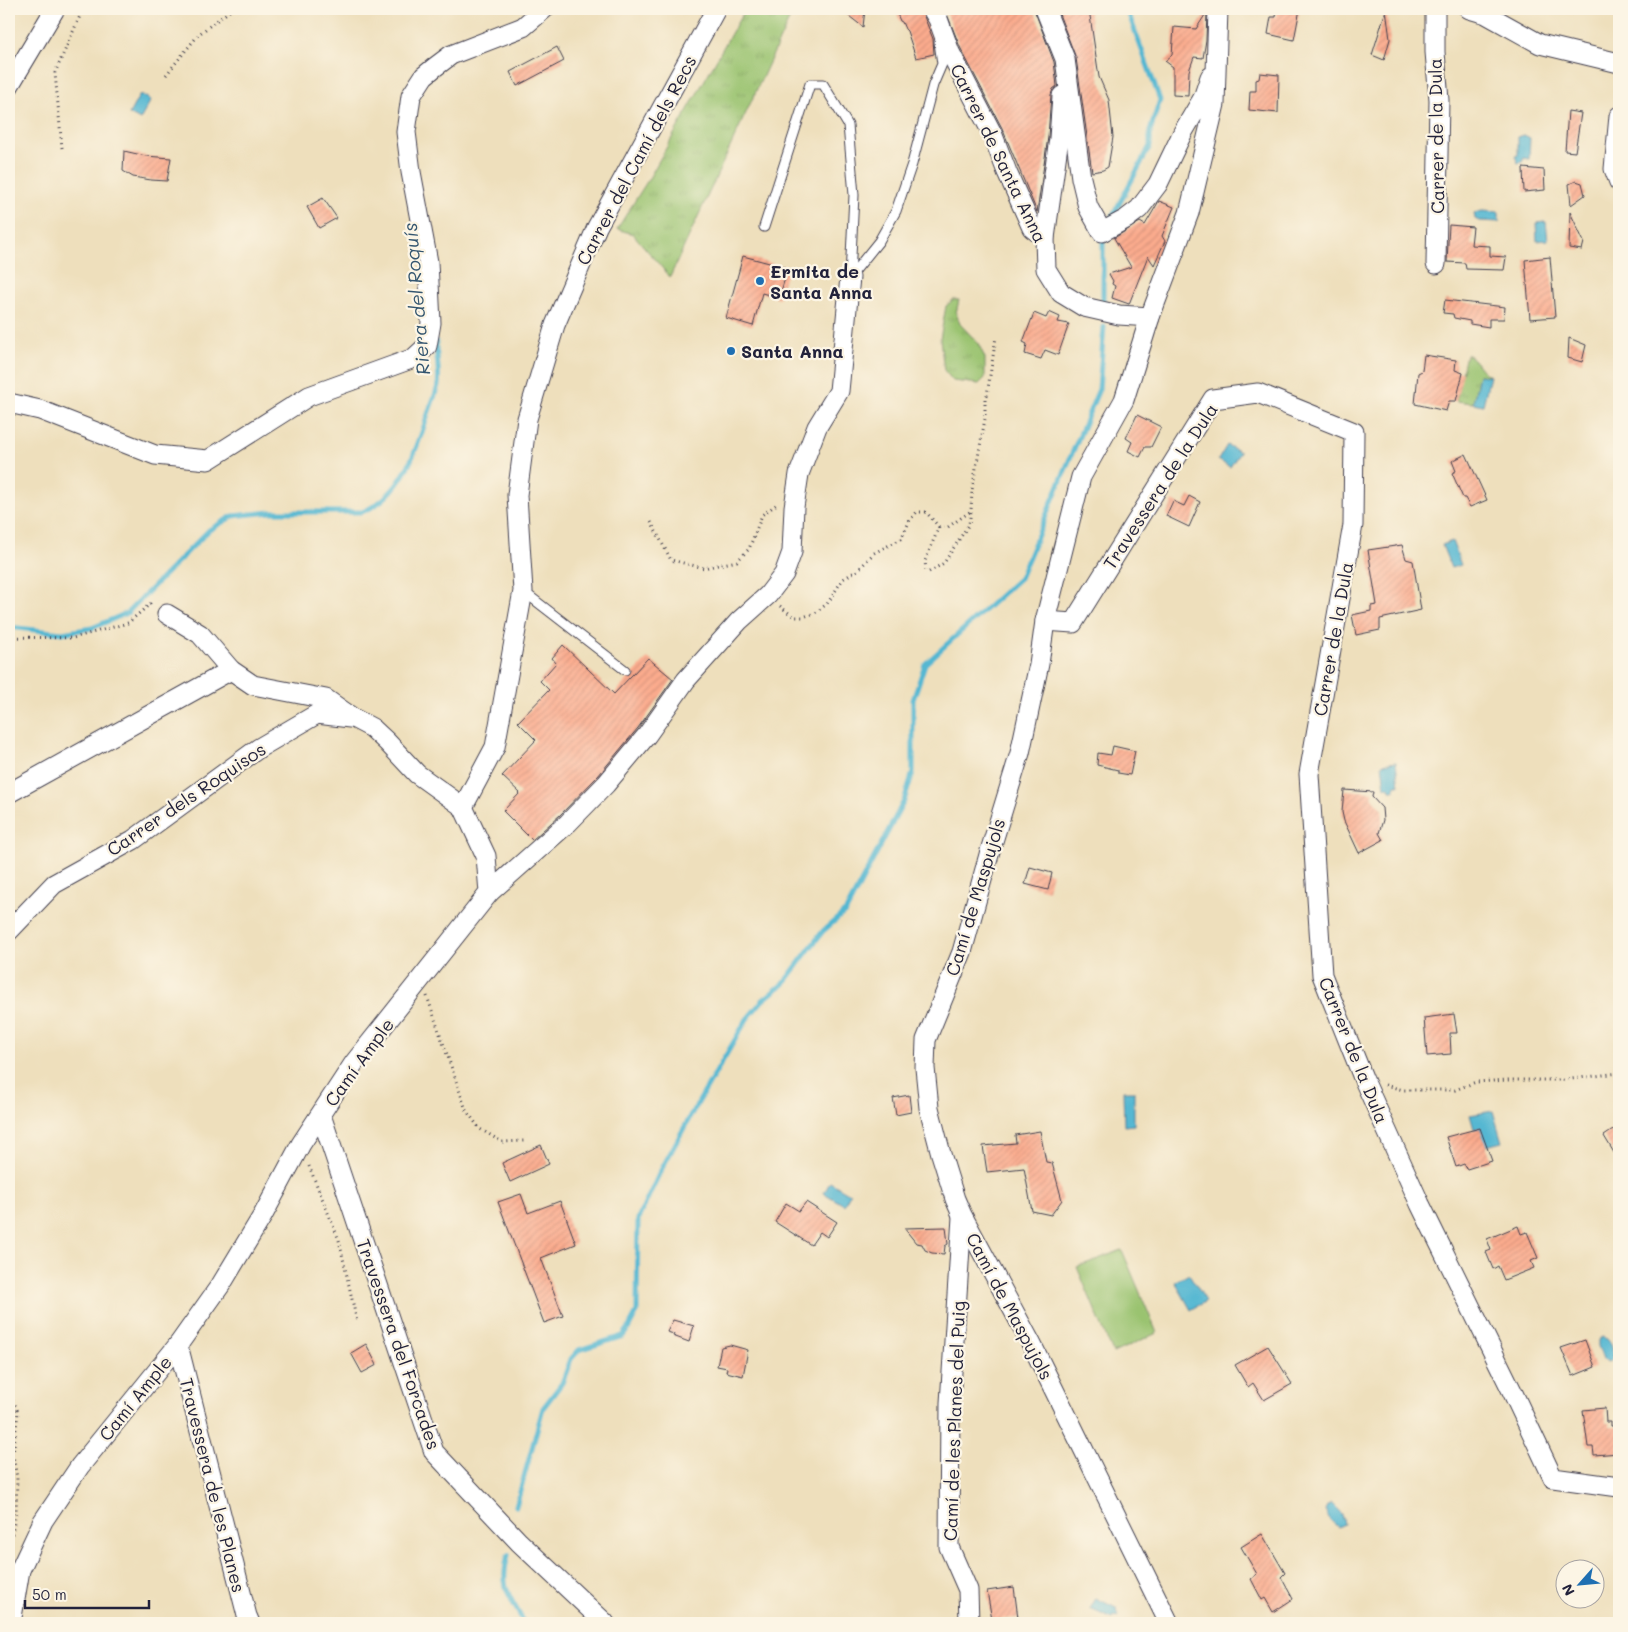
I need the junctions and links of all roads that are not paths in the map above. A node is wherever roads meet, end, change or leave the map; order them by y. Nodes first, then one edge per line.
1 (55, 9) edge
2 (544, 9) edge
3 (716, 9) edge
4 (932, 9) edge
5 (1045, 9) edge
6 (1218, 9) edge
7 (1436, 9) edge
8 (1469, 9) edge
9 (1065, 60) junction
10 (1215, 63) junction
11 (1619, 63) edge
12 (9, 86) edge
13 (1619, 116) edge
14 (1619, 182) edge
15 (764, 227) dead end
16 (1045, 238) junction
17 (1436, 264) dead end
18 (850, 277) junction
19 (1150, 317) junction
20 (9, 403) edge
21 (1354, 432) joint
22 (523, 591) junction
23 (167, 614) road end
24 (1045, 621) junction
25 (230, 670) junction
26 (625, 670) dead end
27 (353, 718) junction
28 (9, 793) edge
29 (463, 807) junction
30 (488, 893) junction
31 (9, 931) edge
32 (323, 1122) dead end
33 (962, 1215) junction
34 (178, 1345) junction
35 (1619, 1488) edge
36 (12, 1623) edge
37 (250, 1623) edge
38 (605, 1623) edge
39 (969, 1623) edge
40 (1169, 1623) edge

1 - 12 street
2 - 20 street
3 - 22 street, Carrer del Camí dels Recs
4 - 16 street, Carrer de Santa Anna
4 - 18 lane
5 - 9 street
6 - 10 street
7 - 17 street, Carrer de la Dula
8 - 11 street
9 - 10 street
9 - 16 street
10 - 19 street, Camí de Maspujols
13 - 14 street
15 - 18 lane
16 - 19 street, Carrer de Santa Anna
18 - 30 street, Camí Ample
19 - 24 street, Camí de Maspujols
21 - 24 street, Travessera de la Dula
21 - 35 street, Carrer de la Dula
22 - 26 lane
22 - 29 street, Carrer del Camí dels Recs
23 - 25 street
24 - 33 street, Camí de Maspujols
25 - 27 street
25 - 28 street
27 - 29 street
27 - 31 street, Carrer dels Roquisos
29 - 30 street
30 - 34 street, Camí Ample
32 - 38 street, Travessera del Forcades
33 - 39 street, Camí de les Planes del Puig
33 - 40 street, Camí de Maspujols
34 - 36 street, Camí Ample
34 - 37 street, Travessera de les Planes

